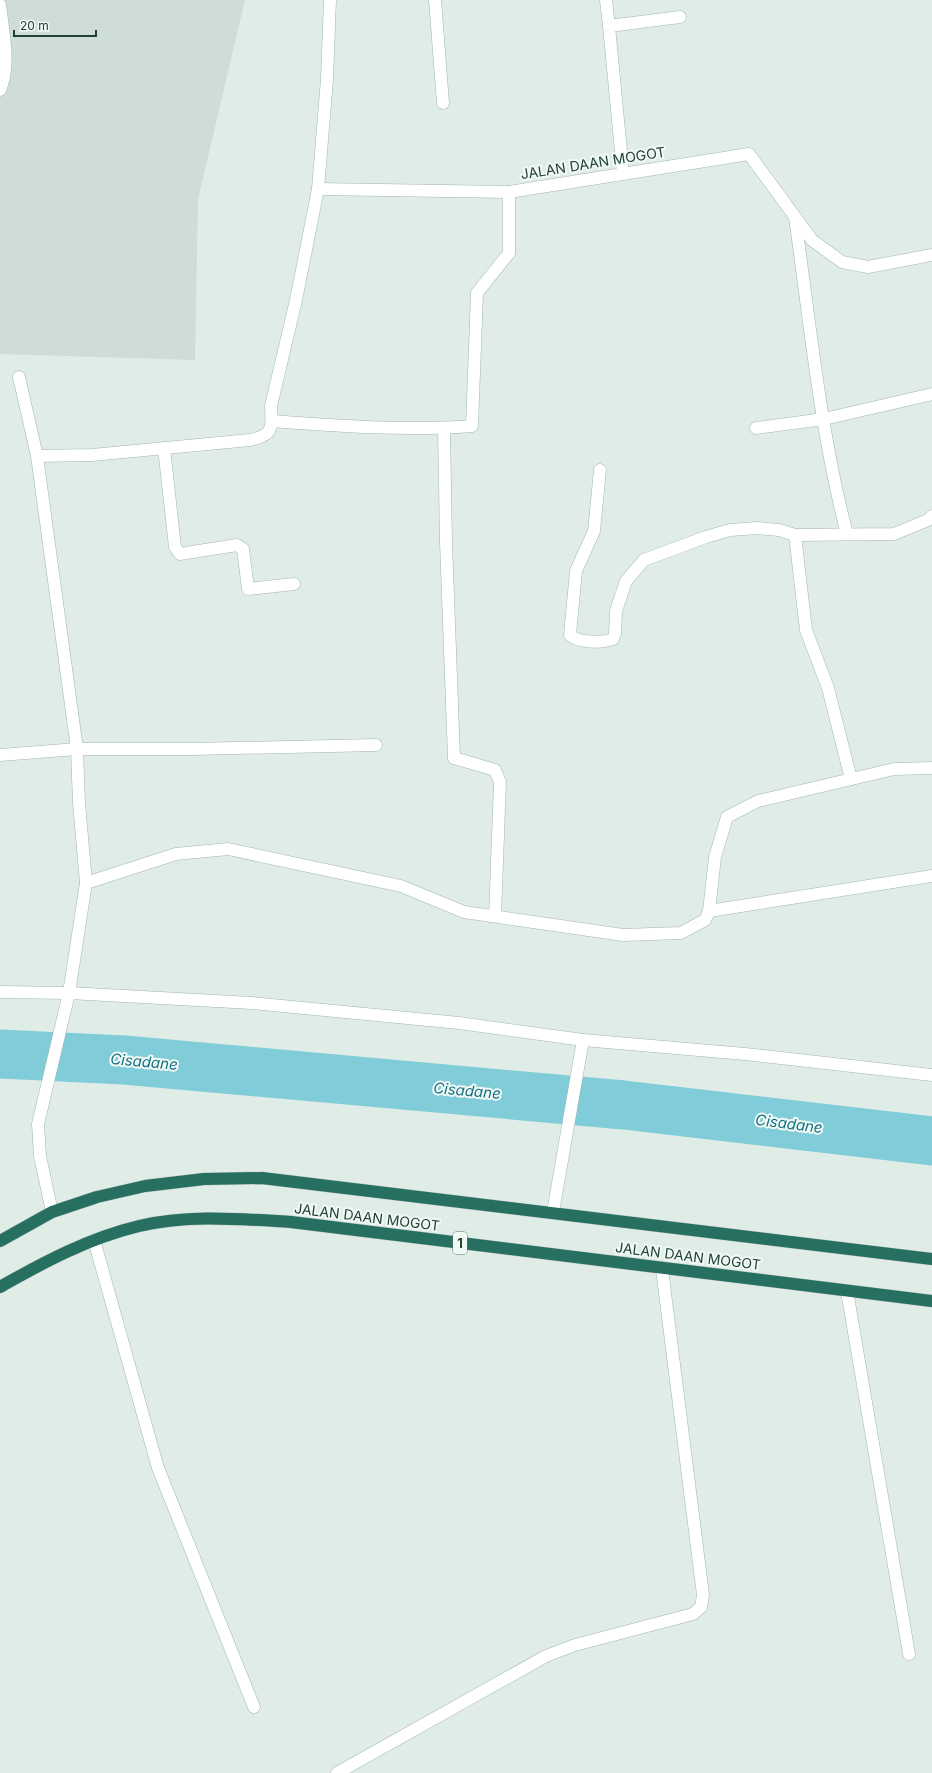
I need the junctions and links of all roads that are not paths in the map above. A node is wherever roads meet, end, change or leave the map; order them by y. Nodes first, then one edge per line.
1 (330, 0) edge
2 (436, 0) edge
3 (606, 0) edge
4 (0, 5) edge
5 (680, 17) dead end
6 (609, 26) junction
7 (0, 90) edge
8 (443, 103) dead end
9 (623, 173) junction
10 (318, 189) junction
11 (509, 192) junction
12 (794, 215) junction
13 (932, 255) edge
14 (19, 377) dead end
15 (932, 394) edge
16 (824, 419) junction
17 (272, 421) junction
18 (444, 428) junction
19 (756, 428) dead end
20 (164, 448) junction
21 (36, 456) junction
22 (600, 470) dead end
23 (932, 516) edge
24 (847, 534) junction
25 (795, 535) junction
26 (294, 584) dead end
27 (376, 745) dead end
28 (77, 749) junction
29 (0, 755) edge
30 (932, 768) edge
31 (851, 779) junction
32 (932, 876) edge
33 (86, 883) junction
34 (710, 911) junction
35 (495, 916) junction
36 (0, 992) edge
37 (69, 993) junction
38 (583, 1040) junction
39 (932, 1075) edge
40 (52, 1212) junction
41 (553, 1212) junction
42 (94, 1240) junction
43 (0, 1241) edge
44 (932, 1259) edge
45 (662, 1268) junction
46 (0, 1287) edge
47 (847, 1291) junction
48 (932, 1301) edge
49 (909, 1654) dead end
50 (254, 1707) dead end
51 (337, 1773) edge

1 - 10 street
2 - 8 street
3 - 6 street
4 - 7 street
5 - 6 street
6 - 9 street
9 - 11 street, JALAN DAAN MOGOT
9 - 12 street, JALAN DAAN MOGOT
10 - 11 street, JALAN DAAN MOGOT
10 - 17 street
11 - 18 street
12 - 13 street, JALAN DAAN MOGOT
12 - 16 street
14 - 21 street
15 - 16 street
16 - 19 street
16 - 24 street
17 - 18 street
17 - 20 street
18 - 35 street
20 - 21 street
20 - 26 street
21 - 28 street
22 - 25 street
23 - 24 street
24 - 25 street
25 - 31 street
27 - 28 street
28 - 29 street
28 - 33 street
30 - 31 street
31 - 34 street
32 - 34 street
33 - 35 street
33 - 37 street
34 - 35 street
36 - 37 street
37 - 38 street
37 - 40 street
38 - 39 street
38 - 41 street
40 - 41 highway, JALAN DAAN MOGOT
40 - 43 highway, JALAN DAAN MOGOT
41 - 44 highway, JALAN DAAN MOGOT
42 - 45 highway, JALAN DAAN MOGOT / 1
42 - 46 highway, JALAN DAAN MOGOT / 1
42 - 50 street
45 - 47 highway, JALAN DAAN MOGOT / 1
45 - 51 street
47 - 48 highway, JALAN DAAN MOGOT / 1
47 - 49 street

